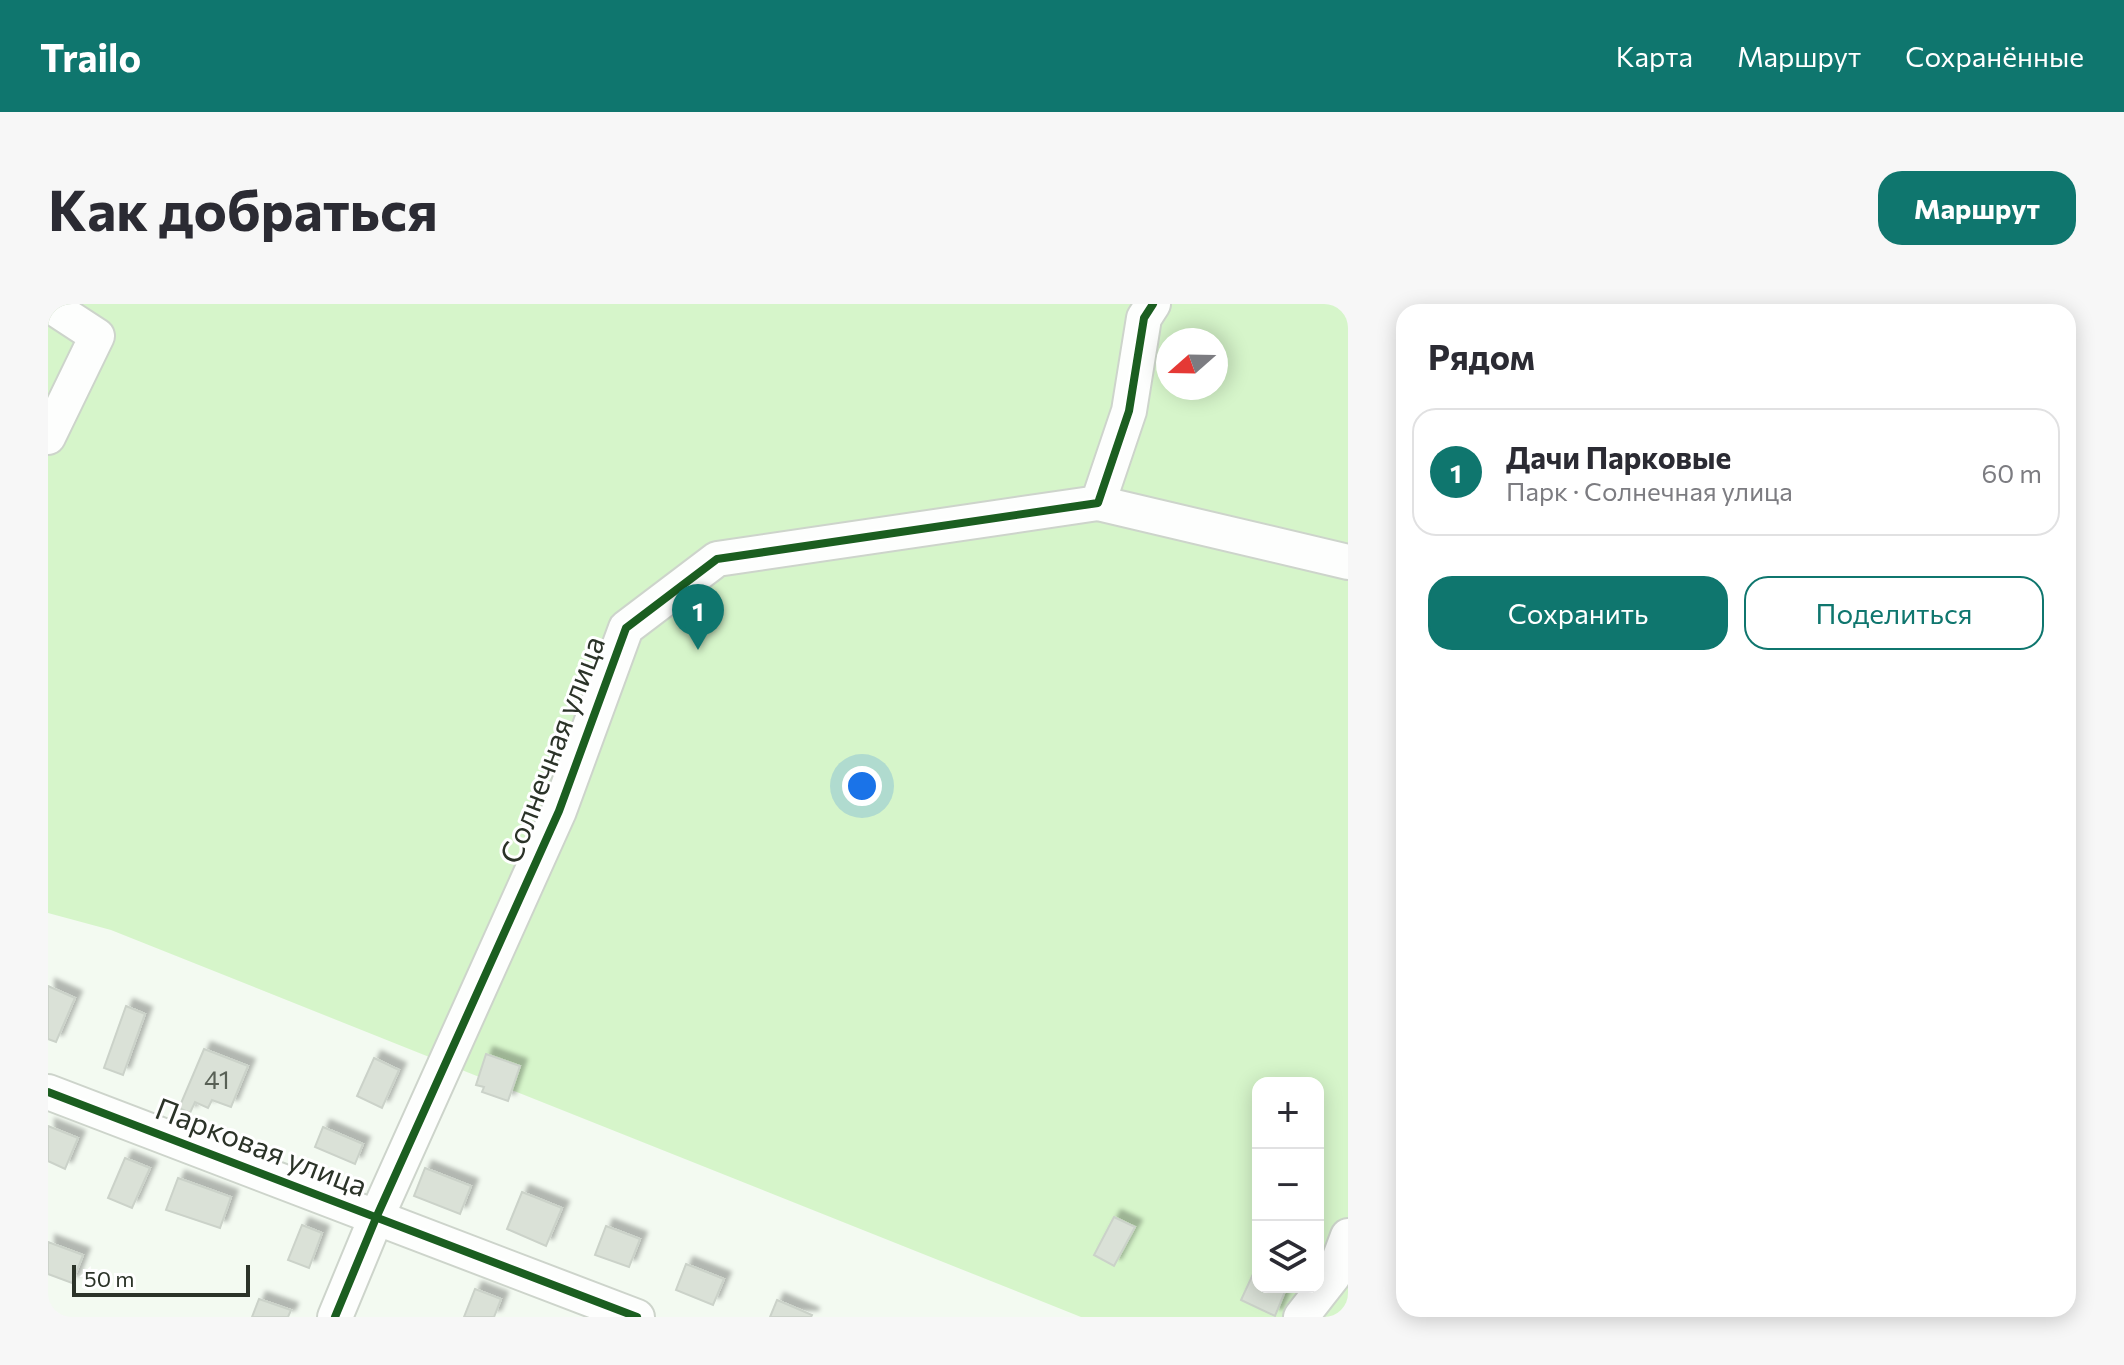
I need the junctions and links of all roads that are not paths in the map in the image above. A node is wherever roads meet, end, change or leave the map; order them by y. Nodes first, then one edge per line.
1 (48, 304) edge
2 (1153, 304) edge
3 (48, 437) edge
4 (1098, 503) junction
5 (1348, 562) edge
6 (48, 1092) edge
7 (376, 1218) junction
8 (1348, 1236) edge
9 (1340, 1280) edge
10 (335, 1317) edge
11 (637, 1317) edge
12 (1301, 1317) edge

1 - 3 street
2 - 4 street
4 - 5 street
4 - 7 street, Солнечная улица
6 - 7 street, Парковая улица
7 - 10 street, Солнечная улица
7 - 11 street, Парковая улица
8 - 9 street
9 - 12 street

